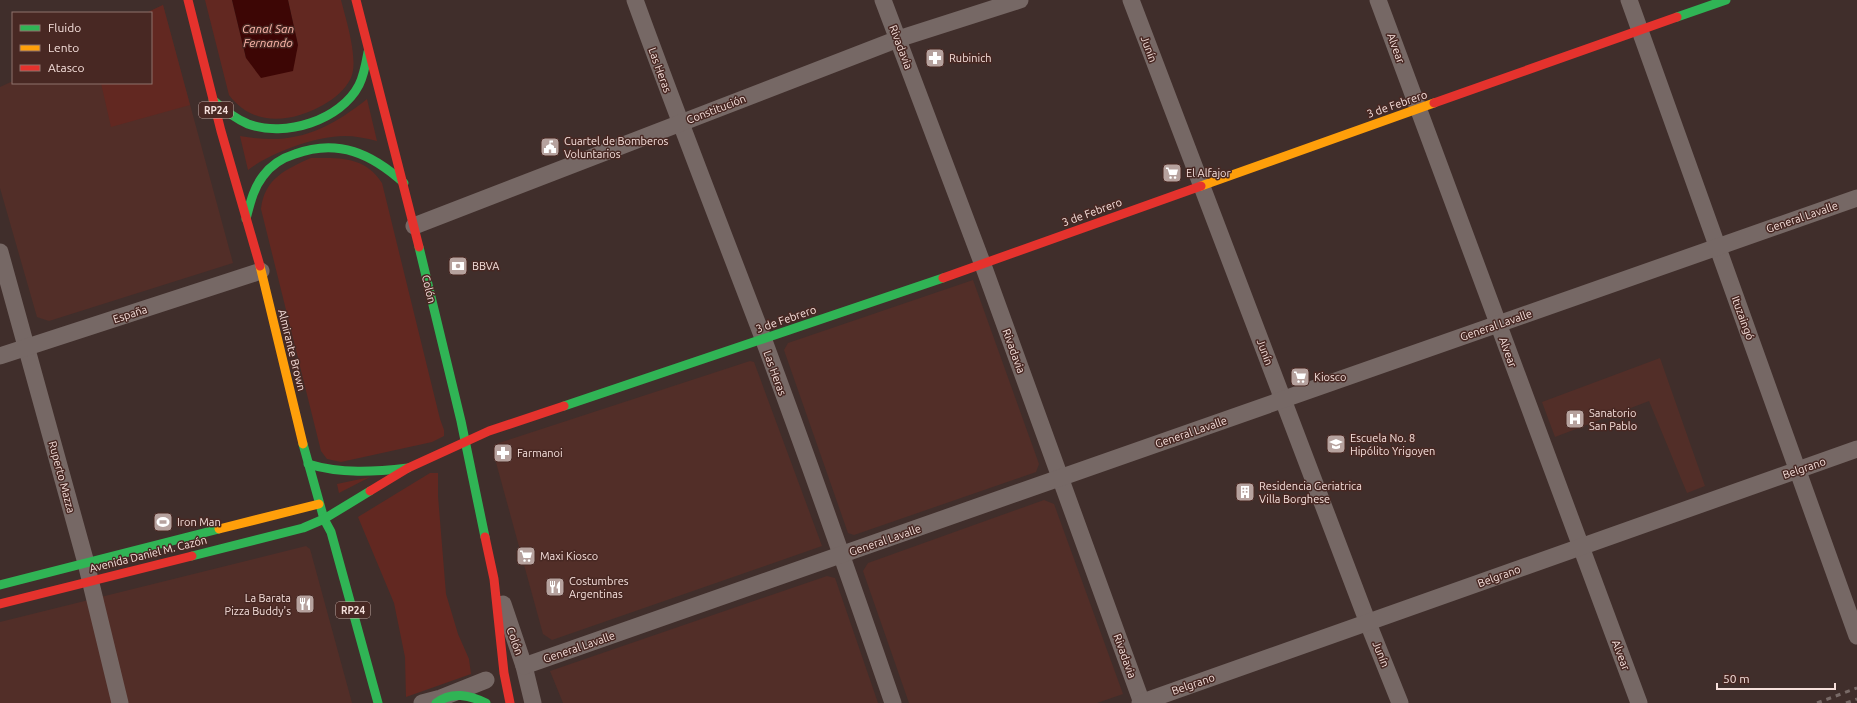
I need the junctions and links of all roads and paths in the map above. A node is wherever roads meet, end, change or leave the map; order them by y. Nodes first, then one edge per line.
1 (188, 0) edge
2 (356, 0) edge
3 (635, 0) edge
4 (883, 0) edge
5 (1020, 0) edge
6 (1131, 0) edge
7 (1378, 0) edge
8 (1629, 0) edge
9 (1726, 0) edge
10 (1640, 30) junction
11 (898, 39) junction
12 (368, 51) junction
13 (213, 100) junction
14 (1418, 109) junction
15 (680, 123) junction
16 (404, 183) junction
17 (1201, 186) junction
18 (1857, 198) edge
19 (246, 219) junction
20 (414, 226) junction
21 (1718, 247) junction
22 (0, 252) edge
23 (983, 265) junction
24 (261, 271) junction
25 (1498, 324) junction
26 (763, 339) junction
27 (27, 347) junction
28 (0, 356) edge
29 (1283, 400) junction
30 (465, 442) junction
31 (1857, 449) edge
32 (308, 464) junction
33 (408, 468) junction
34 (1797, 470) junction
35 (1060, 478) junction
36 (319, 504) junction
37 (324, 518) junction
38 (1580, 547) junction
39 (842, 555) junction
40 (86, 563) junction
41 (494, 579) junction
42 (90, 581) junction
43 (0, 585) edge
44 (0, 604) edge
45 (1368, 623) junction
46 (1857, 636) edge
47 (524, 666) junction
48 (486, 680) dead end
49 (532, 696) edge
50 (439, 700) edge
51 (120, 703) edge
52 (378, 703) edge
53 (422, 703) edge
54 (486, 703) edge
55 (510, 703) edge
56 (544, 703) edge
57 (894, 703) edge
58 (1141, 703) edge
59 (1400, 703) edge
60 (1639, 703) edge

1 - 13 main road, Almirante Brown / RP24
2 - 12 main road, Colón / RP24
3 - 15 street, Las Heras
4 - 11 street, Rivadavia
5 - 11 street, Constitución
6 - 17 street, Junín
7 - 14 street, Alvear
8 - 10 street, Ituzaingó
9 - 10 main road, 3 de Febrero
10 - 14 main road, 3 de Febrero
10 - 21 street, Ituzaingó
11 - 15 street, Constitución
11 - 23 street, Rivadavia
12 - 13 main road, RP24
12 - 16 main road, Colón / RP24
13 - 19 main road, Almirante Brown / RP24
14 - 17 main road, 3 de Febrero
14 - 25 street, Alvear
15 - 20 street, Constitución
15 - 26 street, Las Heras
16 - 19 main road
16 - 20 main road, Colón / RP24
17 - 23 main road, 3 de Febrero
17 - 29 street, Junín
18 - 21 street, General Lavalle
19 - 24 main road, Almirante Brown / RP24
20 - 30 main road, Colón / RP24
21 - 25 street, General Lavalle
21 - 34 street, Ituzaingó
22 - 27 street, Ruperto Mazza
23 - 26 main road, 3 de Febrero
23 - 35 street, Rivadavia
24 - 27 street, España
24 - 32 main road, Almirante Brown / RP24
25 - 29 street, General Lavalle
25 - 38 street, Alvear
26 - 30 main road, 3 de Febrero
26 - 39 street, Las Heras
27 - 28 street, España
27 - 40 street, Ruperto Mazza
29 - 35 street, General Lavalle
29 - 45 street, Junín
30 - 33 main road, 3 de Febrero
30 - 41 main road, Colón / RP24
31 - 34 street, Belgrano
32 - 33 main road
32 - 36 main road, Almirante Brown / RP24
33 - 37 main road, Avenida Daniel M. Cazón
34 - 38 street, Belgrano
34 - 46 street, Ituzaingó
35 - 39 street, General Lavalle
35 - 58 street, Rivadavia
36 - 37 main road, Almirante Brown / RP24
36 - 40 main road, Avenida Daniel M. Cazón
37 - 42 main road, Avenida Daniel M. Cazón
37 - 52 main road, Almirante Brown / RP24
38 - 45 street, Belgrano
38 - 60 street, Alvear
39 - 47 street, General Lavalle
39 - 57 street, Las Heras
40 - 42 street, Ruperto Mazza
40 - 43 main road, Avenida Daniel M. Cazón
41 - 47 street, Colón
41 - 55 main road, Colón / RP24
42 - 44 main road, Avenida Daniel M. Cazón
42 - 51 street, Ruperto Mazza
45 - 58 street, Belgrano
45 - 59 street, Junín
47 - 49 street, Colón
48 - 50 street
49 - 56 street
50 - 53 street
50 - 54 main road

